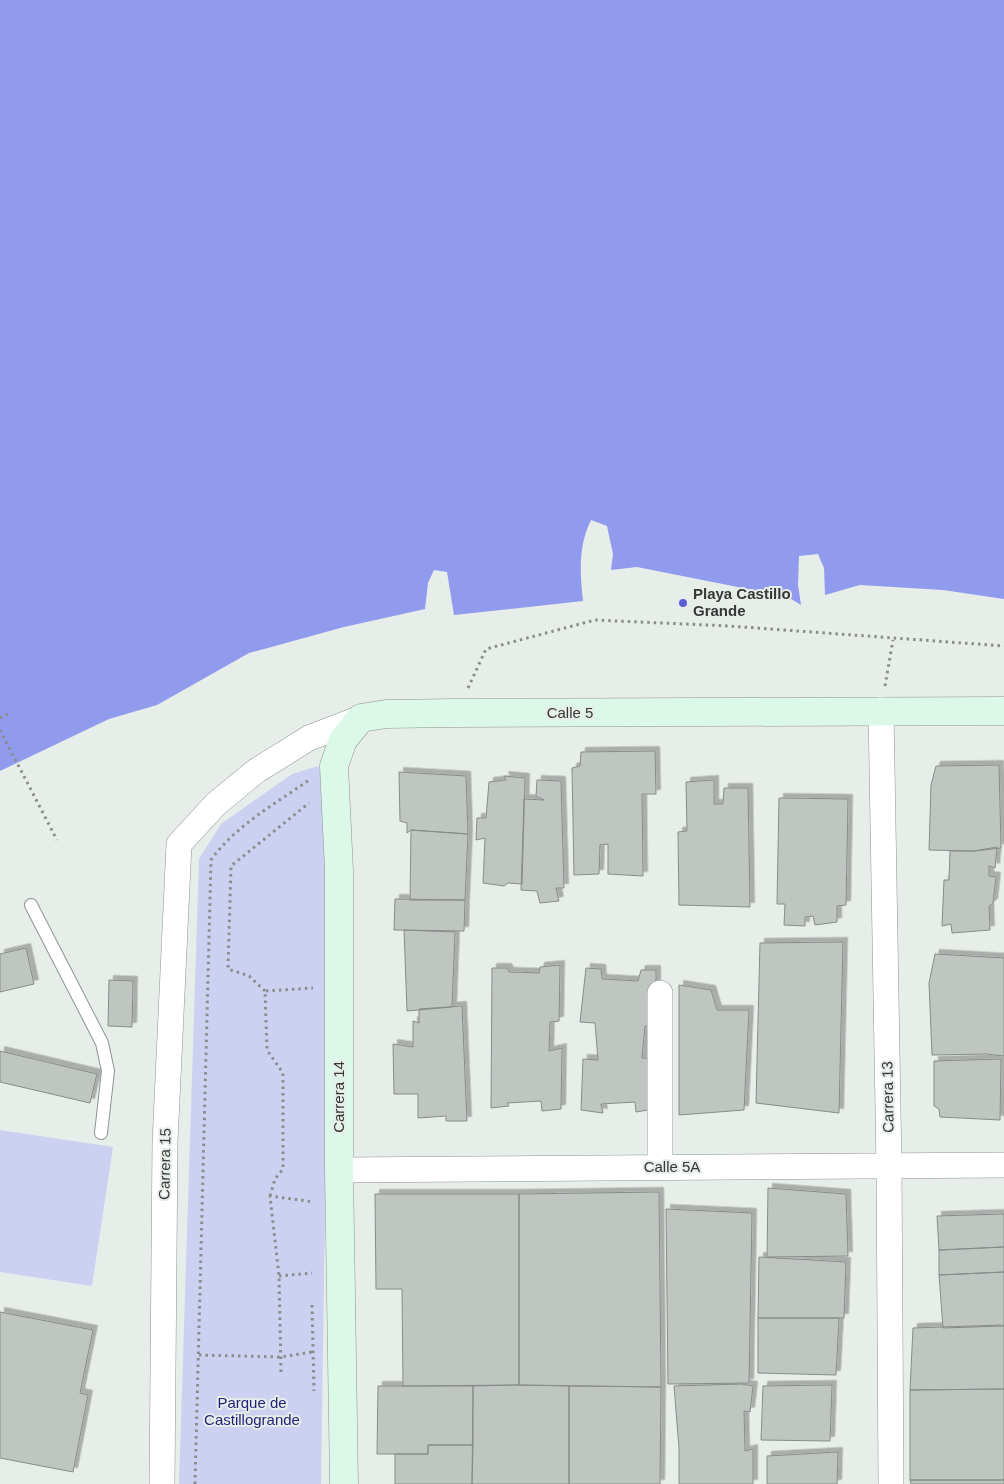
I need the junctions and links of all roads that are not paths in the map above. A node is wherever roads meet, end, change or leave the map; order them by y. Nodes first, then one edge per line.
1 (881, 710) junction
2 (1004, 710) edge
3 (360, 718) junction
4 (179, 844) joint
5 (31, 905) dead end
6 (660, 992) dead end
7 (102, 1133) dead end
8 (1004, 1165) edge
9 (889, 1166) junction
10 (660, 1167) junction
11 (339, 1170) junction
12 (162, 1484) edge
13 (344, 1484) edge
14 (890, 1484) edge

1 - 2 street, Calle 5
1 - 3 street, Calle 5
1 - 9 street, Carrera 13
3 - 4 street, Calle 5
3 - 11 street, Carrera 14
4 - 12 street, Carrera 15
5 - 7 lane
6 - 10 street
8 - 9 street, Calle 5A
9 - 10 street, Calle 5A
9 - 14 street, Carrera 13
10 - 11 street, Calle 5A
11 - 13 street, Carrera 14

